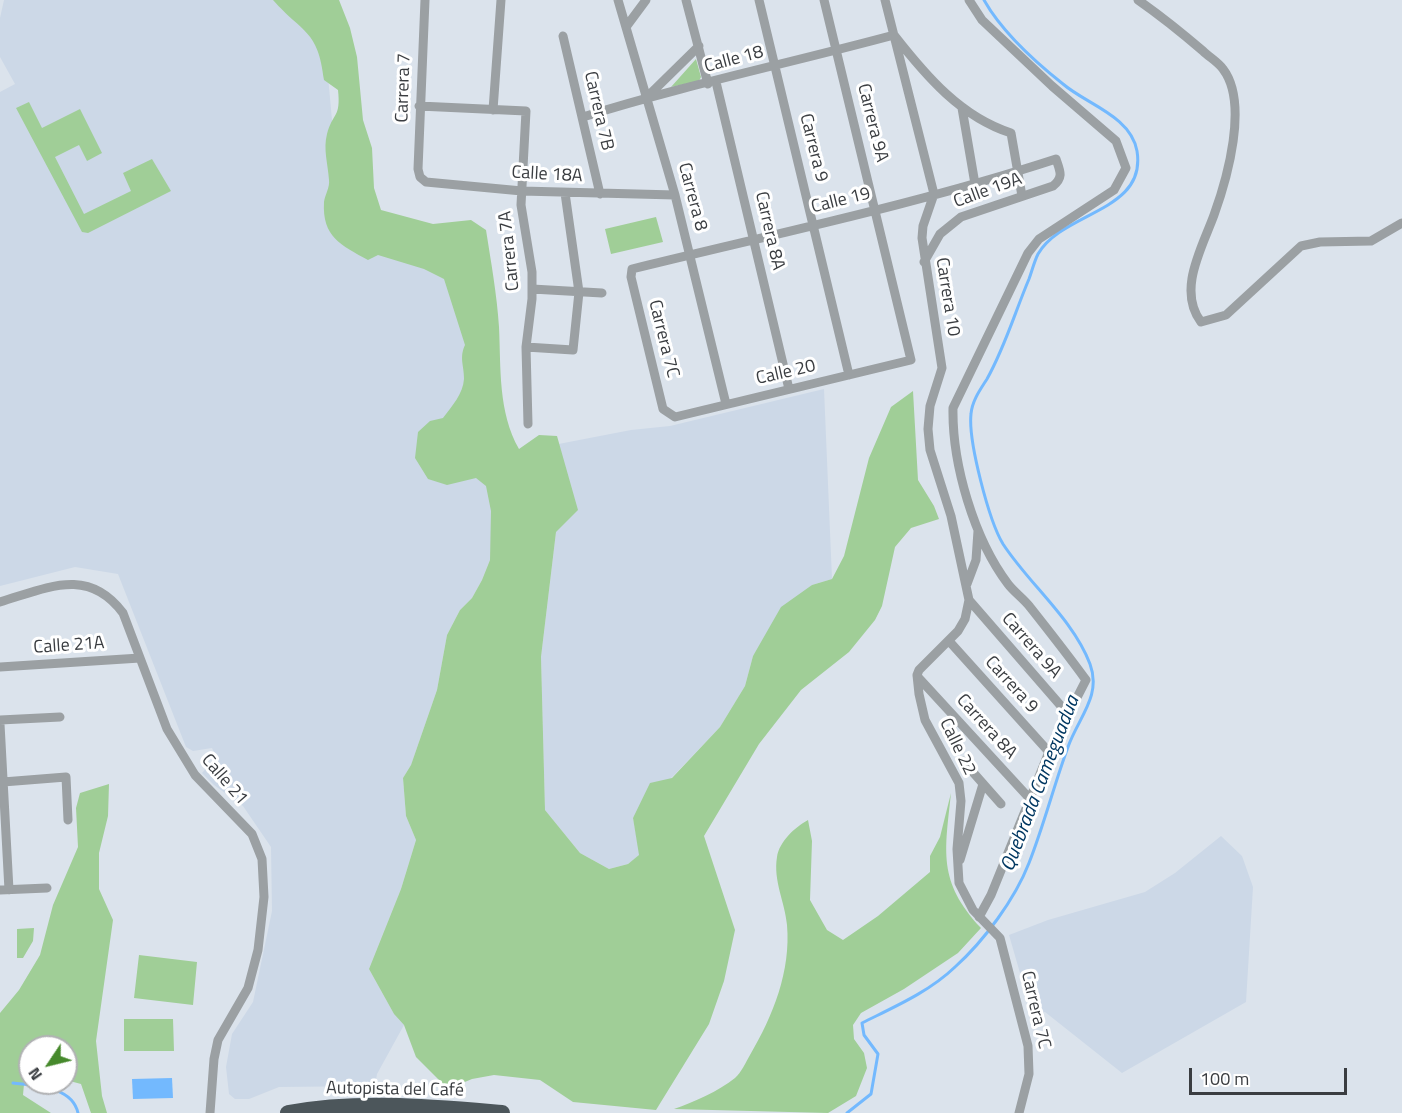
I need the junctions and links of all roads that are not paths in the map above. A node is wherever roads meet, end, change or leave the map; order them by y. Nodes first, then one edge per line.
1 (425, 0) edge
2 (501, 0) edge
3 (618, 0) edge
4 (646, 0) edge
5 (686, 0) edge
6 (759, 0) edge
7 (824, 0) edge
8 (885, 0) edge
9 (969, 0) edge
10 (1138, 0) edge
11 (626, 27) junction
12 (894, 35) junction
13 (563, 36) dead end
14 (699, 46) junction
15 (836, 51) junction
16 (775, 66) junction
17 (712, 83) junction
18 (647, 97) junction
19 (419, 106) junction
20 (962, 108) junction
21 (493, 110) junction
22 (583, 117) junction
23 (1056, 159) joint
24 (1018, 171) junction
25 (420, 177) joint
26 (975, 184) junction
27 (522, 191) junction
28 (565, 193) junction
29 (600, 194) junction
30 (934, 194) junction
31 (675, 195) junction
32 (1022, 196) junction
33 (876, 209) junction
34 (1402, 223) edge
35 (814, 224) junction
36 (754, 239) junction
37 (690, 255) junction
38 (924, 262) junction
39 (632, 269) joint
40 (532, 289) junction
41 (579, 292) junction
42 (602, 293) dead end
43 (526, 347) junction
44 (912, 360) joint
45 (849, 375) junction
46 (789, 389) junction
47 (726, 404) junction
48 (668, 415) joint
49 (528, 424) dead end
50 (978, 528) junction
51 (966, 586) junction
52 (969, 600) junction
53 (0, 602) edge
54 (948, 641) junction
55 (140, 658) junction
56 (0, 667) edge
57 (917, 675) junction
58 (1068, 714) junction
59 (60, 717) dead end
60 (0, 722) edge
61 (1049, 752) junction
62 (963, 761) dead end
63 (3, 782) junction
64 (983, 784) junction
65 (1031, 800) junction
66 (1001, 804) dead end
67 (68, 820) dead end
68 (958, 866) junction
69 (47, 888) dead end
70 (4, 890) edge
71 (981, 919) junction
72 (211, 1100) junction
73 (210, 1113) edge
74 (216, 1113) edge
75 (288, 1113) edge
76 (502, 1113) edge
77 (1019, 1113) edge

1 - 19 street, Carrera 7
2 - 21 street
3 - 11 street, Carrera 8
4 - 11 street
5 - 14 street, Carrera 8A
6 - 16 street, Carrera 9
7 - 15 street, Carrera 9A
8 - 12 street
9 - 50 street
10 - 34 street
11 - 18 street, Carrera 8
12 - 15 street, Calle 18
12 - 20 street
12 - 30 street
13 - 22 street, Carrera 7B
14 - 17 street, Carrera 8A
14 - 18 street
15 - 16 street, Calle 18
15 - 33 street, Carrera 9A
16 - 17 street, Calle 18
16 - 35 street, Carrera 9
17 - 18 street, Calle 18
17 - 36 street, Carrera 8A
18 - 22 street, Calle 18
18 - 31 street, Carrera 8
19 - 21 street
19 - 25 street, Carrera 7
20 - 24 street
20 - 26 street
21 - 27 street, Carrera 7A
22 - 29 street, Carrera 7B
23 - 24 street, Calle 19
23 - 32 street, Calle 19A
24 - 26 street, Calle 19
24 - 32 street
25 - 27 street, Calle 18A
26 - 30 street, Calle 19
27 - 28 street, Calle 18A
27 - 40 street, Carrera 7A
28 - 29 street, Calle 18A
28 - 41 street
29 - 31 street, Calle 18A
30 - 33 street, Calle 19
30 - 38 street, Carrera 10
31 - 37 street, Carrera 8
32 - 38 street, Calle 19A
33 - 35 street, Calle 19
33 - 44 street, Carrera 9A
35 - 36 street, Calle 19
35 - 45 street, Carrera 9
36 - 37 street, Calle 19
36 - 46 street, Carrera 8A
37 - 39 street, Calle 19
37 - 47 street, Carrera 8
38 - 51 street, Carrera 10
39 - 48 street, Carrera 7C
40 - 41 street
40 - 43 street, Carrera 7A
41 - 42 street
41 - 43 street
43 - 49 street, Carrera 7A
44 - 45 street, Calle 20
45 - 46 street, Calle 20
46 - 47 street, Calle 20
47 - 48 street, Calle 20
50 - 51 street
50 - 58 street
51 - 52 street, Carrera 10
52 - 54 street
52 - 58 street, Carrera 9A
53 - 55 street, Calle 21
54 - 57 street
54 - 61 street, Carrera 9
55 - 56 street, Calle 21A
55 - 72 street, Calle 21
57 - 65 street, Carrera 8A
57 - 68 street, Calle 22
58 - 61 street
59 - 60 street
60 - 63 street
61 - 65 street
62 - 64 street
63 - 67 street
63 - 70 street
64 - 66 street
64 - 68 street
65 - 71 street
68 - 71 street, Calle 22
69 - 70 street
71 - 77 street, Carrera 7C
72 - 73 street, Calle 21
72 - 74 street, Calle 21
75 - 76 highway, Autopista del Café

